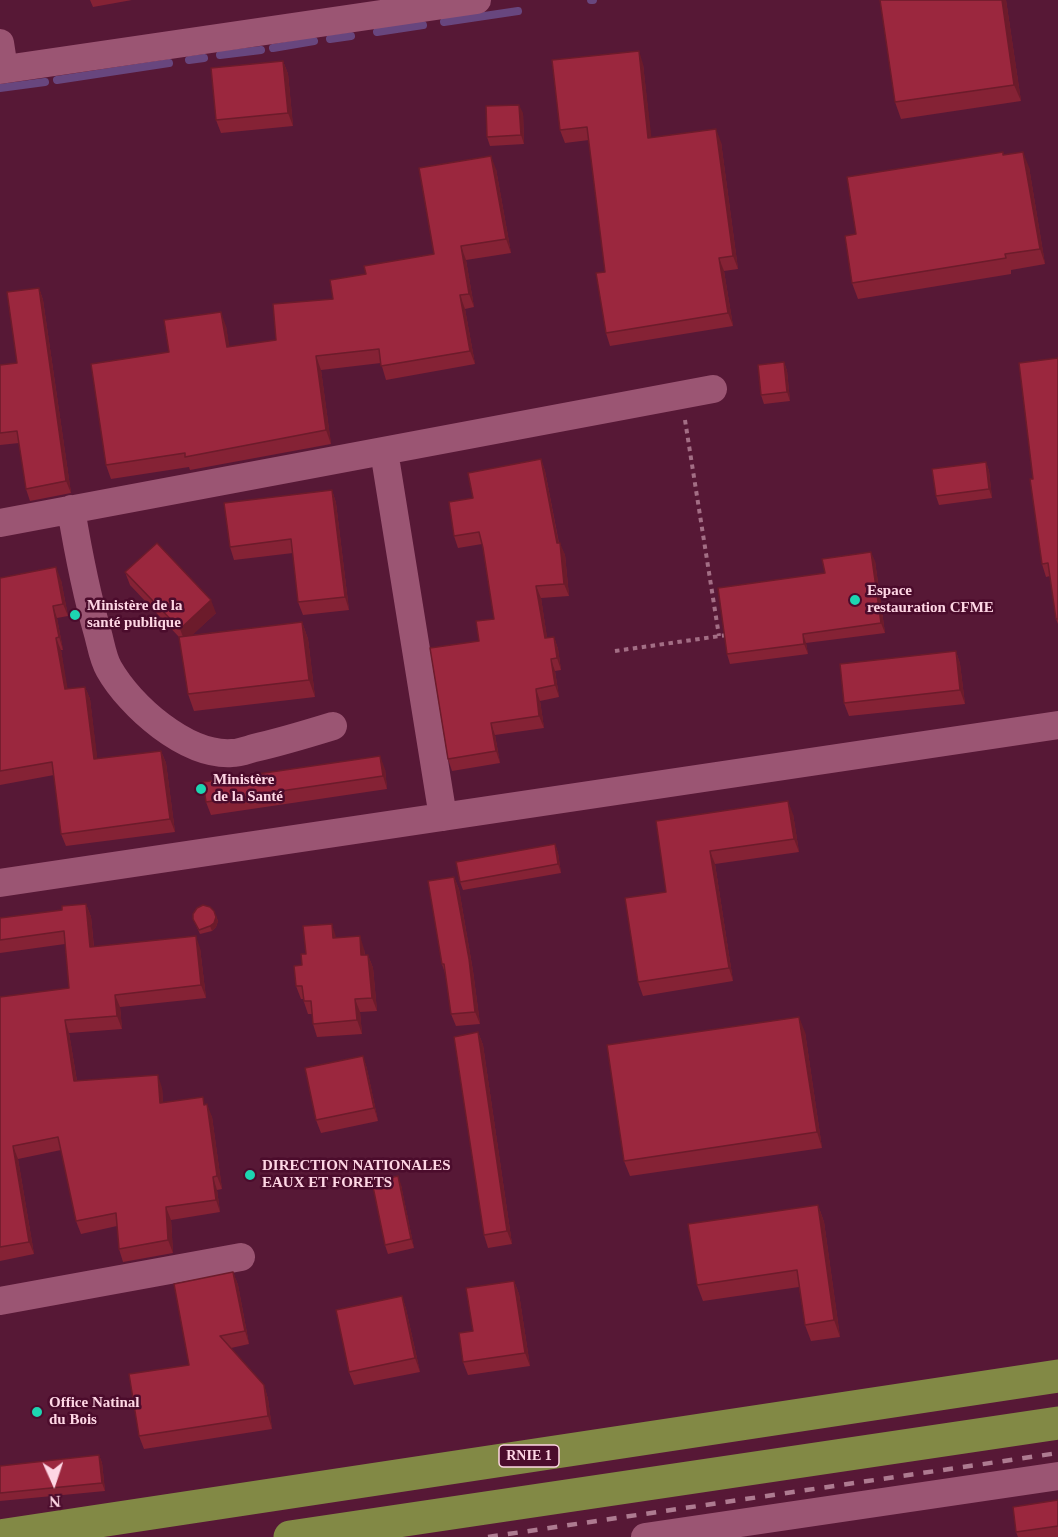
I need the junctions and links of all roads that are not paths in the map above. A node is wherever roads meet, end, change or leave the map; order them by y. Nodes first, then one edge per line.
1 (477, 0) edge
2 (1, 61) edge
3 (713, 389) dead end
4 (384, 451) junction
5 (71, 509) junction
6 (0, 523) edge
7 (1058, 725) edge
8 (333, 726) dead end
9 (443, 817) junction
10 (0, 883) edge
11 (242, 1257) dead end
12 (0, 1301) edge
13 (1058, 1376) edge
14 (1058, 1423) edge
15 (1058, 1476) edge
16 (0, 1536) edge
17 (290, 1537) edge
18 (645, 1537) edge

1 - 2 street
3 - 4 street
4 - 5 street
4 - 9 street
5 - 6 street
5 - 8 street
7 - 9 street
9 - 10 street
11 - 12 street
13 - 16 highway, RNIE 1
14 - 17 highway
15 - 18 street

